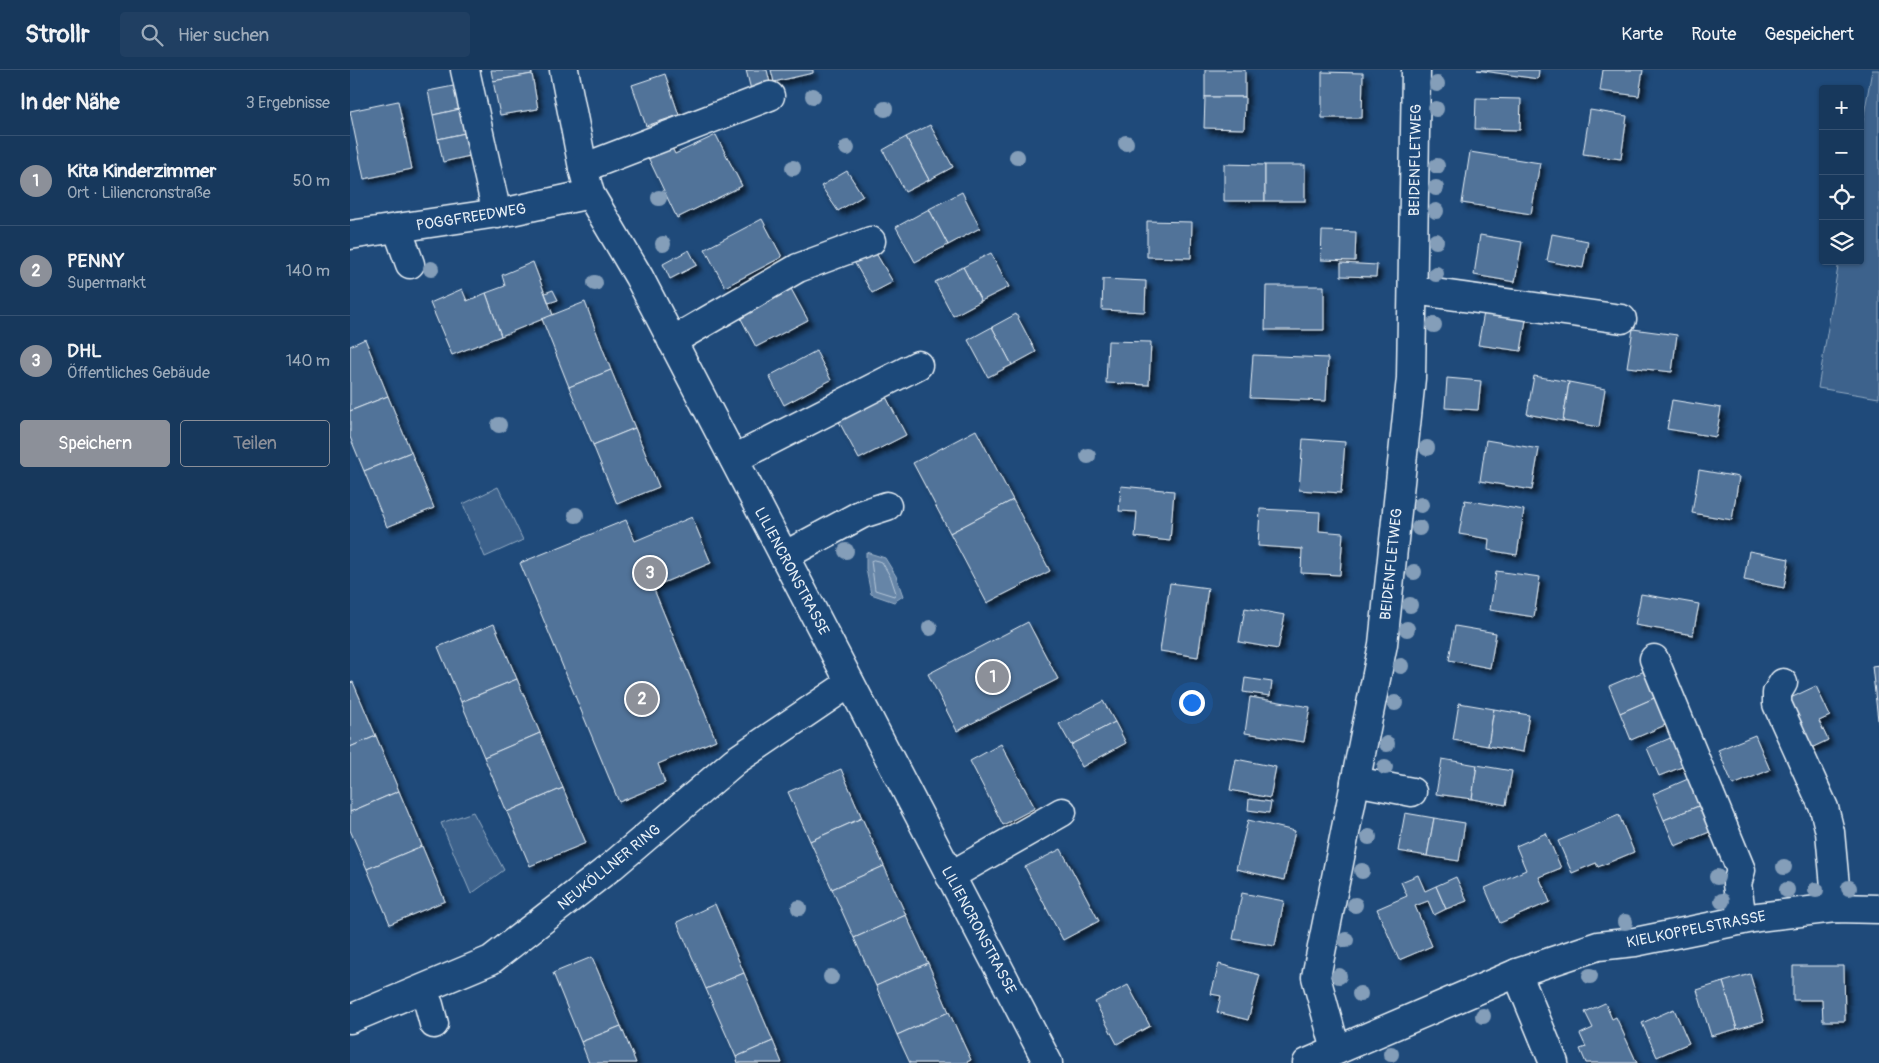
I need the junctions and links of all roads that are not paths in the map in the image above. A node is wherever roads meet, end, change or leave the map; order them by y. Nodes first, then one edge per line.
1 (465, 70) edge
2 (564, 70) edge
3 (1416, 70) edge
4 (770, 96) dead end
5 (636, 165) dead end
6 (587, 182) junction
7 (497, 214) junction
8 (397, 228) junction
9 (350, 235) edge
10 (871, 241) dead end
11 (410, 264) dead end
12 (1412, 290) junction
13 (1622, 319) dead end
14 (672, 341) junction
15 (918, 365) dead end
16 (734, 459) junction
17 (887, 506) dead end
18 (784, 556) junction
19 (1654, 659) dead end
20 (850, 683) junction
21 (1783, 683) dead end
22 (1355, 781) junction
23 (1412, 792) dead end
24 (1062, 812) dead end
25 (950, 876) junction
26 (1837, 908) junction
27 (1879, 909) edge
28 (1742, 920) junction
29 (1517, 973) junction
30 (422, 990) junction
31 (350, 1020) edge
32 (434, 1024) dead end
33 (1336, 1050) junction
34 (1048, 1063) edge
35 (1307, 1063) edge
36 (1554, 1063) edge

1 - 7 street
2 - 6 street, LILIENCRONSTRASSE
3 - 12 street, BEIDENFLETWEG
4 - 6 street
5 - 6 street
6 - 7 street, POGGFREEDWEG
6 - 14 street, LILIENCRONSTRASSE
7 - 8 street, POGGFREEDWEG
8 - 9 street, POGGFREEDWEG
8 - 11 street
10 - 14 street
12 - 13 street
12 - 22 street, BEIDENFLETWEG
14 - 16 street, LILIENCRONSTRASSE
15 - 16 street
16 - 18 street, LILIENCRONSTRASSE
17 - 18 street
18 - 20 street, LILIENCRONSTRASSE
19 - 28 street
20 - 25 street, LILIENCRONSTRASSE
20 - 30 street, NEUKÖLLNER RING
21 - 26 street
22 - 23 street
22 - 33 street, BEIDENFLETWEG
24 - 25 street
25 - 34 street, LILIENCRONSTRASSE
26 - 27 street, KIELKOPPELSTRASSE
26 - 28 street, KIELKOPPELSTRASSE
28 - 29 street, KIELKOPPELSTRASSE
29 - 33 street, KIELKOPPELSTRASSE
29 - 36 street
30 - 31 street, NEUKÖLLNER RING
30 - 32 street
33 - 35 street, KIELKOPPELSTRASSE

